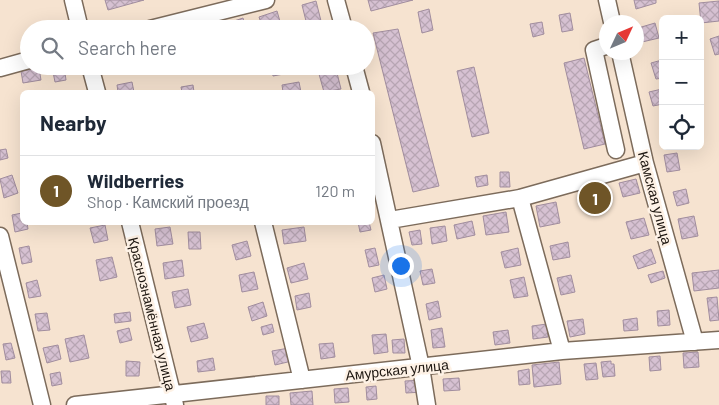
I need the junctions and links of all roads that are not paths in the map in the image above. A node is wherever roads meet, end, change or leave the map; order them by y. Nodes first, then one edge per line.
1 (73, 0) edge
2 (266, 0) edge
3 (336, 0) edge
4 (607, 0) edge
5 (213, 6) edge
6 (610, 15) edge
7 (78, 20) edge
8 (175, 20) edge
9 (342, 20) edge
10 (599, 48) edge
11 (622, 60) edge
12 (20, 62) edge
13 (0, 68) edge
14 (92, 75) edge
15 (356, 75) edge
16 (96, 90) edge
17 (360, 90) edge
18 (616, 150) dead end
19 (375, 155) edge
20 (645, 163) junction
21 (520, 198) junction
22 (390, 220) junction
23 (131, 225) edge
24 (264, 225) edge
25 (0, 236) edge
26 (719, 340) edge
27 (695, 342) junction
28 (562, 351) junction
29 (421, 367) junction
30 (302, 380) junction
31 (173, 400) edge
32 (42, 405) edge
33 (75, 405) edge
34 (427, 405) edge

1 - 7 street
2 - 5 street
3 - 9 street
4 - 6 street
5 - 8 street
10 - 18 street
11 - 20 street, Камская улица
12 - 13 street
14 - 16 street
15 - 17 street
19 - 22 street
20 - 21 street
20 - 27 street, Камская улица
21 - 22 street
21 - 28 street
22 - 29 street
23 - 31 street, Краснознамённая улица
24 - 30 street
25 - 32 street
26 - 27 street, Амурская улица
27 - 28 street, Амурская улица
28 - 29 street, Амурская улица
29 - 30 street, Амурская улица
29 - 34 street
30 - 31 street, Амурская улица
31 - 33 street, Амурская улица

